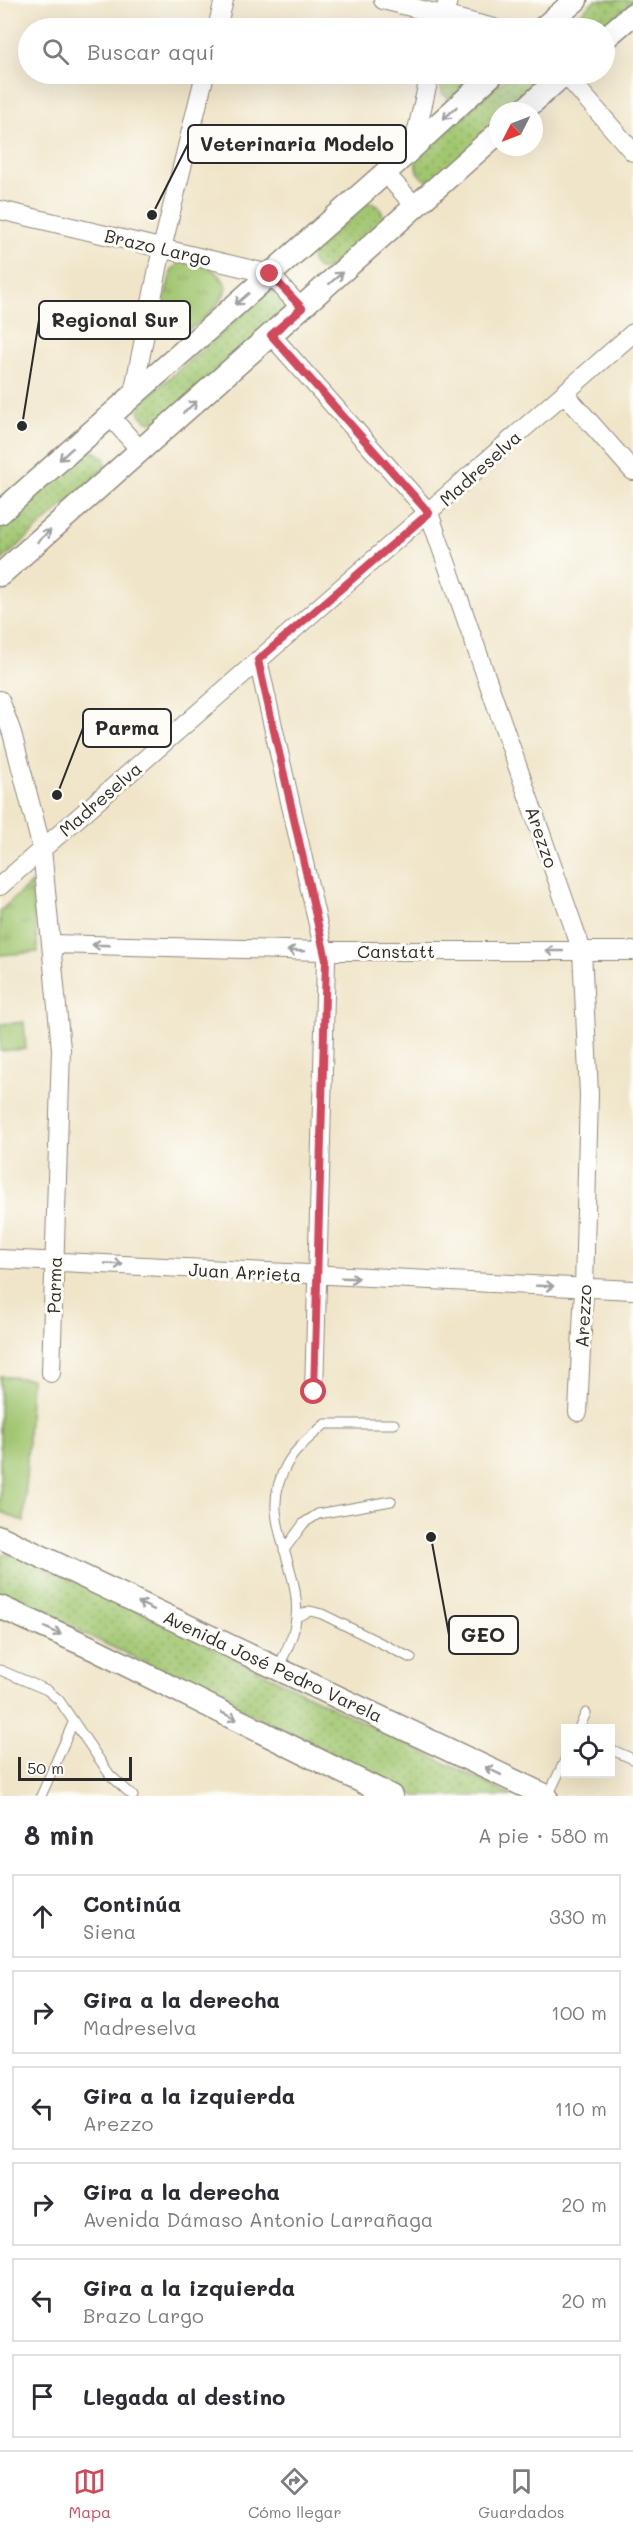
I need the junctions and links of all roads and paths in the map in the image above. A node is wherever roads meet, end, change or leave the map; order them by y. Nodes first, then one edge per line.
1 (224, 0) edge
2 (383, 0) edge
3 (576, 0) edge
4 (633, 14) edge
5 (444, 15) edge
6 (220, 18) edge
7 (555, 18) edge
8 (615, 30) edge
9 (203, 84) edge
10 (428, 84) edge
11 (482, 84) edge
12 (554, 84) edge
13 (574, 84) edge
14 (533, 102) edge
15 (489, 141) edge
16 (413, 147) junction
17 (633, 152) edge
18 (385, 173) junction
19 (416, 207) junction
20 (0, 210) edge
21 (162, 248) junction
22 (270, 274) junction
23 (302, 308) junction
24 (633, 333) edge
25 (271, 335) junction
26 (564, 393) junction
27 (133, 394) junction
28 (109, 414) junction
29 (140, 450) junction
30 (633, 471) edge
31 (0, 513) edge
32 (429, 513) junction
33 (0, 575) edge
34 (258, 660) junction
35 (0, 700) edge
36 (42, 849) junction
37 (0, 886) edge
38 (52, 944) junction
39 (324, 951) junction
40 (582, 951) junction
41 (633, 951) edge
42 (0, 1259) edge
43 (55, 1261) junction
44 (319, 1276) junction
45 (584, 1288) junction
46 (633, 1290) edge
47 (51, 1373) dead end
48 (314, 1392) dead end
49 (578, 1412) dead end
50 (394, 1424) dead end
51 (391, 1501) dead end
52 (0, 1537) edge
53 (284, 1550) junction
54 (0, 1606) edge
55 (296, 1617) junction
56 (411, 1658) dead end
57 (278, 1668) junction
58 (0, 1670) edge
59 (586, 1713) dead end
60 (73, 1723) junction
61 (581, 1724) edge
62 (615, 1751) edge
63 (633, 1759) edge
64 (561, 1768) edge
65 (41, 1796) edge
66 (133, 1796) edge
67 (391, 1796) edge
68 (547, 1796) edge

1 - 6 street
2 - 5 street
3 - 7 street
4 - 8 street
9 - 21 street
10 - 16 street
11 -> 16 street
12 - 14 street
13 - 17 street
15 - 19 street
16 - 18 street
18 - 19 street
18 - 22 street
23 -> 19 street
20 - 21 street, Brazo Largo
21 - 22 street, Brazo Largo
21 - 27 street
22 - 23 street
22 -> 27 street
23 - 25 street
24 - 26 street, Madreselva
29 -> 25 street
25 - 32 street, Arezzo
26 - 30 street
26 - 32 street, Madreselva
27 - 28 street
28 - 29 street
28 -> 31 street
33 -> 29 street
32 - 34 street, Madreselva
32 - 40 street, Arezzo
34 - 36 street, Madreselva
34 - 39 street
35 - 36 street, Parma
36 - 37 street, Madreselva
36 - 38 street, Parma
39 -> 38 street, Canstatt
38 - 43 street, Parma
40 -> 39 street, Canstatt
39 - 44 street
40 - 41 street, Canstatt
40 - 45 street, Arezzo
42 - 43 street, Juan Arrieta
43 -> 44 street, Juan Arrieta
43 - 47 street, Parma
44 -> 45 street, Juan Arrieta
44 - 48 street
45 - 46 street, Juan Arrieta
45 - 49 street, Arezzo
50 - 53 lane
51 - 53 lane
57 -> 52 street, Avenida José Pedro Varela
53 - 55 lane
54 -> 67 street
55 - 56 lane
55 - 57 lane
68 -> 57 street, Avenida José Pedro Varela
58 - 60 lane
59 - 61 lane
60 - 65 lane
60 - 66 lane
62 - 63 lane
64 - 68 lane

